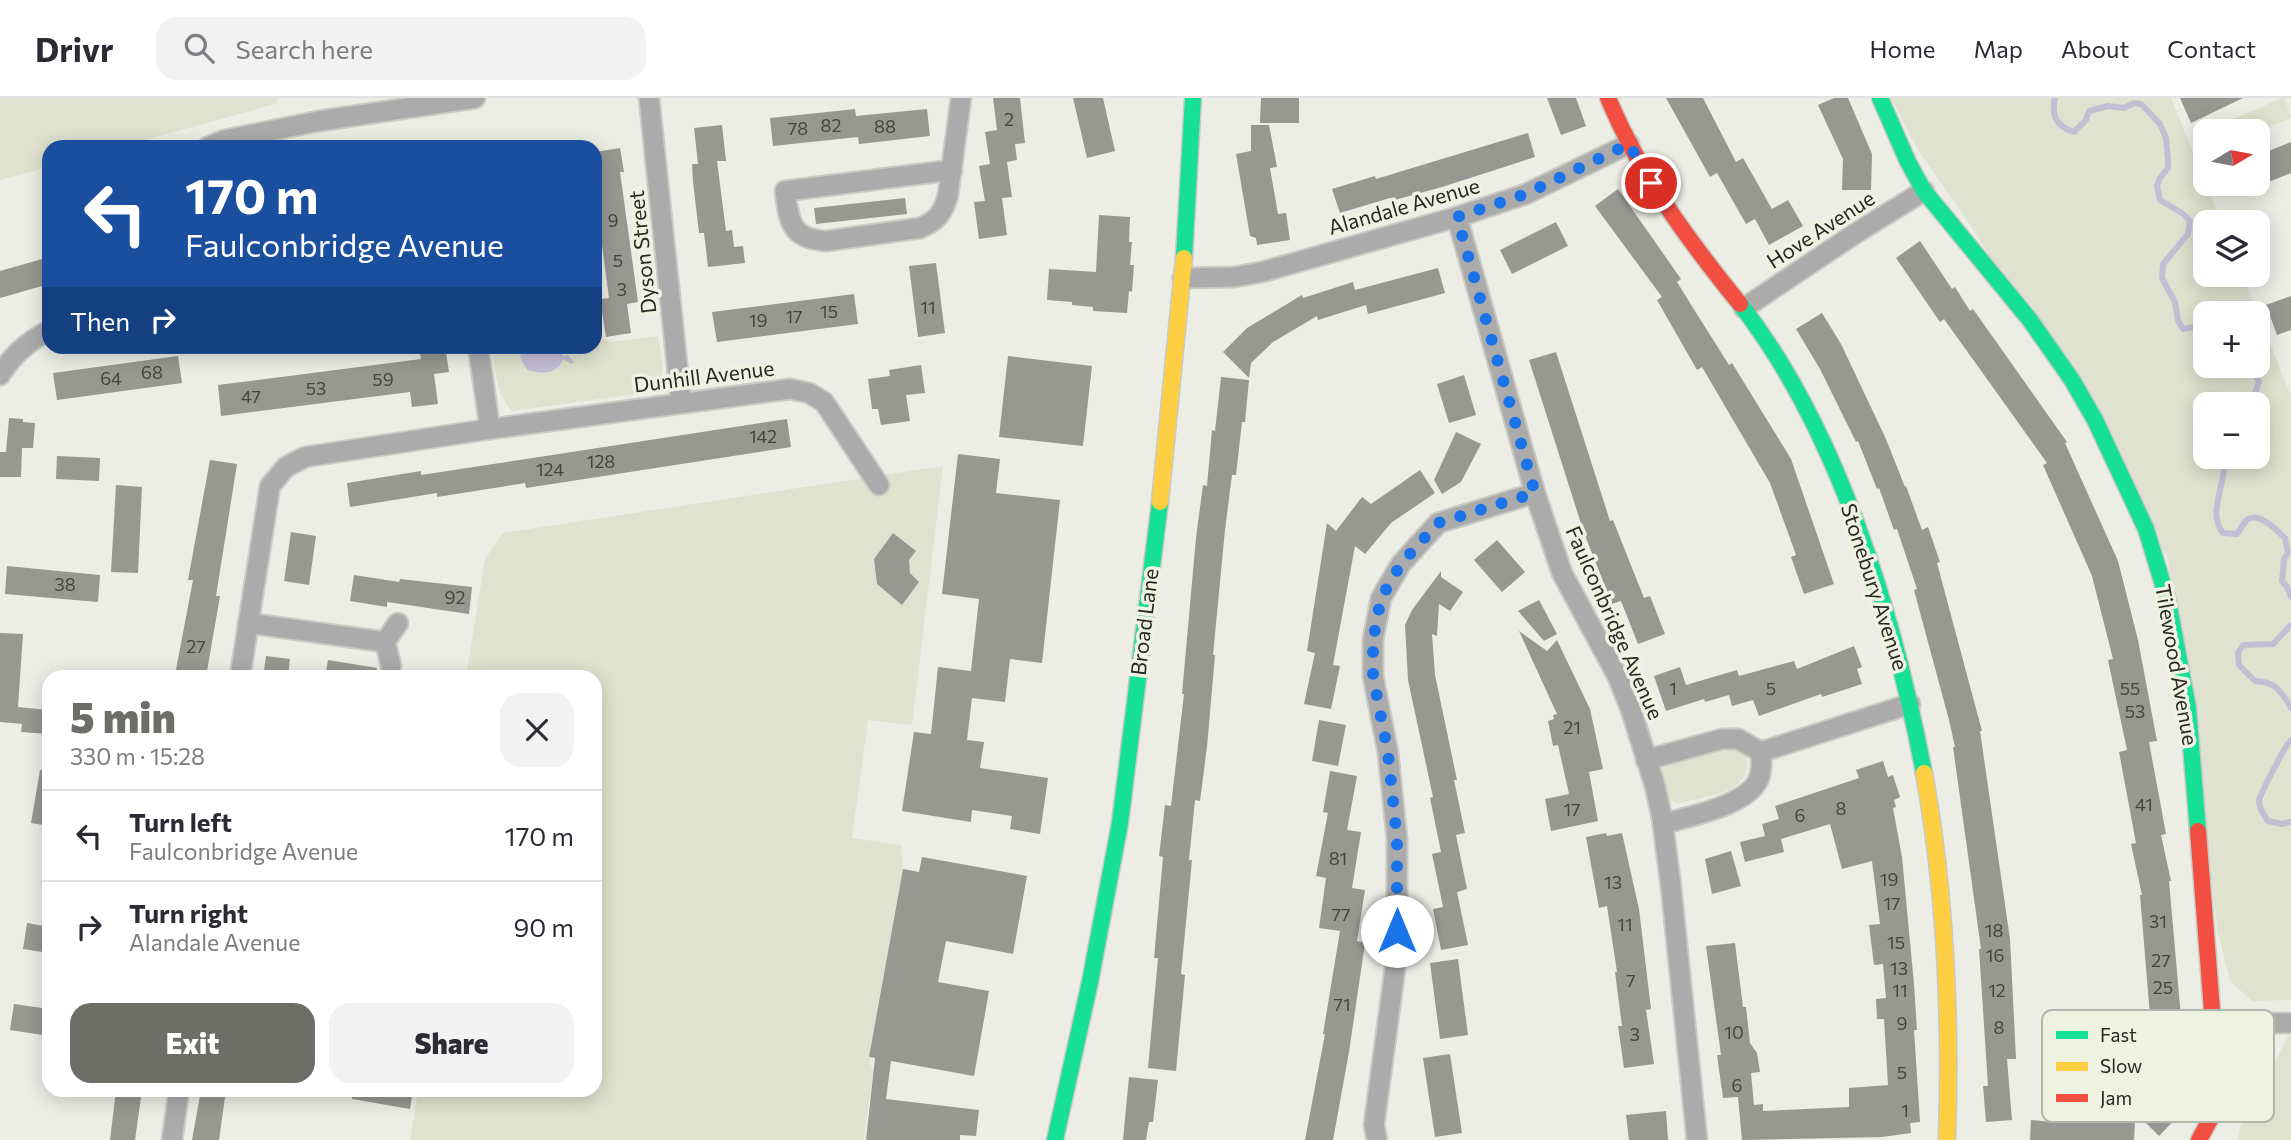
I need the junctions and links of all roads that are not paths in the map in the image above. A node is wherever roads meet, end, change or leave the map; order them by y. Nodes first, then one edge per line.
1 (475, 98) edge
2 (649, 98) edge
3 (961, 98) edge
4 (1193, 98) edge
5 (1608, 98) edge
6 (1880, 98) edge
7 (230, 140) edge
8 (1629, 144) junction
9 (951, 170) junction
10 (1924, 191) junction
11 (1457, 217) junction
12 (1183, 278) junction
13 (1744, 308) junction
14 (42, 335) edge
15 (479, 354) edge
16 (0, 375) edge
17 (681, 402) junction
18 (490, 429) junction
19 (878, 485) dead end
20 (1535, 493) junction
21 (248, 623) junction
22 (398, 623) dead end
23 (385, 642) junction
24 (391, 666) dead end
25 (241, 670) edge
26 (1910, 704) junction
27 (1761, 752) junction
28 (1646, 760) junction
29 (1663, 824) junction
30 (2213, 1010) edge
31 (178, 1097) edge
32 (2209, 1122) edge
33 (172, 1140) edge
34 (1055, 1140) edge
35 (1377, 1140) edge
36 (1697, 1140) edge
37 (1947, 1140) edge
38 (2199, 1140) edge

1 - 7 street
2 - 17 street, Dyson Street
3 - 9 street
4 - 12 street, Broad Lane
5 - 8 street, Stonebury Avenue
6 - 10 street, Tilewood Avenue
8 - 11 street, Alandale Avenue
8 - 13 street, Stonebury Avenue
9 - 9 street
10 - 13 street, Hove Avenue
10 - 30 street, Tilewood Avenue
11 - 12 street, Alandale Avenue
11 - 20 street, Faulconbridge Avenue
12 - 34 street, Broad Lane
13 - 26 street, Stonebury Avenue
14 - 16 street
15 - 18 street
17 - 18 street, Dunhill Avenue
17 - 19 street, Dunhill Avenue
18 - 21 street, Dunhill Avenue
20 - 28 street, Faulconbridge Avenue
20 - 35 street
21 - 23 street
21 - 25 street, Dunhill Avenue
22 - 23 street
23 - 24 street
26 - 27 street
26 - 37 street, Stonebury Avenue
27 - 28 street
27 - 29 street
28 - 29 street, Faulconbridge Avenue
29 - 36 street, Faulconbridge Avenue
31 - 33 street
32 - 38 street, Tilewood Avenue

